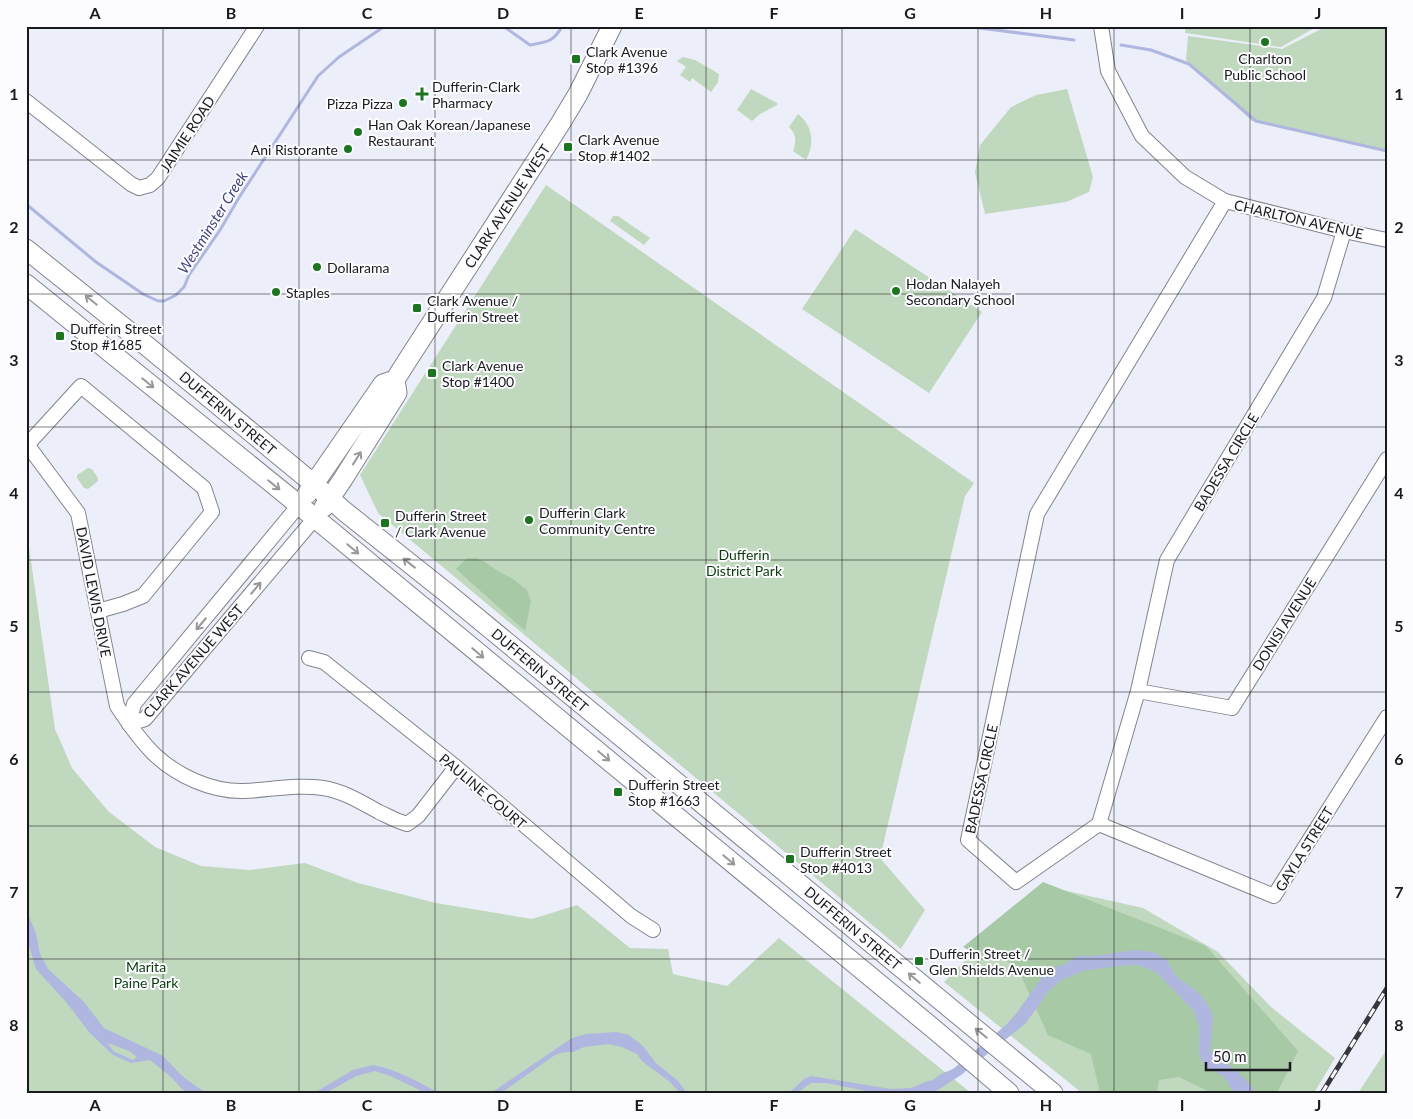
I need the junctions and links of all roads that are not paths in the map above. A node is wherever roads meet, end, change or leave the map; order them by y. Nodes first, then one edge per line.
1 (257, 26) edge
2 (612, 26) edge
3 (1101, 26) edge
4 (26, 101) edge
5 (1224, 201) junction
6 (1344, 231) junction
7 (1387, 240) edge
8 (26, 249) edge
9 (26, 284) edge
10 (395, 380) junction
11 (27, 444) edge
12 (1387, 459) edge
13 (315, 485) junction
14 (330, 499) junction
15 (299, 505) junction
16 (315, 518) junction
17 (98, 611) junction
18 (309, 658) dead end
19 (1138, 691) junction
20 (1387, 717) edge
21 (129, 724) junction
22 (456, 767) junction
23 (1099, 824) junction
24 (653, 930) dead end
25 (1039, 1086) edge
26 (1007, 1092) edge

1 - 4 street, JAIMIE ROAD
2 - 10 main road, CLARK AVENUE WEST
3 - 5 street, CHARLTON AVENUE
5 - 6 street, CHARLTON AVENUE
5 - 23 street, BADESSA CIRCLE
6 - 7 street, CHARLTON AVENUE
6 - 19 street, BADESSA CIRCLE
13 -> 8 main road, DUFFERIN STREET
9 -> 15 main road, DUFFERIN STREET
10 - 13 main road, CLARK AVENUE WEST
14 -> 10 main road, CLARK AVENUE WEST
11 - 17 street, DAVID LEWIS DRIVE
11 - 17 street
12 - 19 street, DONISI AVENUE
13 - 14 main road, DUFFERIN STREET
13 - 15 main road, CLARK AVENUE WEST
14 - 16 main road, CLARK AVENUE WEST
25 -> 14 main road, DUFFERIN STREET
15 - 16 main road, DUFFERIN STREET
15 -> 21 street, CLARK AVENUE WEST
21 -> 16 street, CLARK AVENUE WEST
16 -> 26 main road, DUFFERIN STREET
17 - 21 street, DAVID LEWIS DRIVE
18 - 22 street, PAULINE COURT
19 - 23 street, BADESSA CIRCLE
20 - 23 street, GAYLA STREET
21 - 22 street, DAVID LEWIS DRIVE
22 - 24 street, PAULINE COURT
25 - 26 main road

